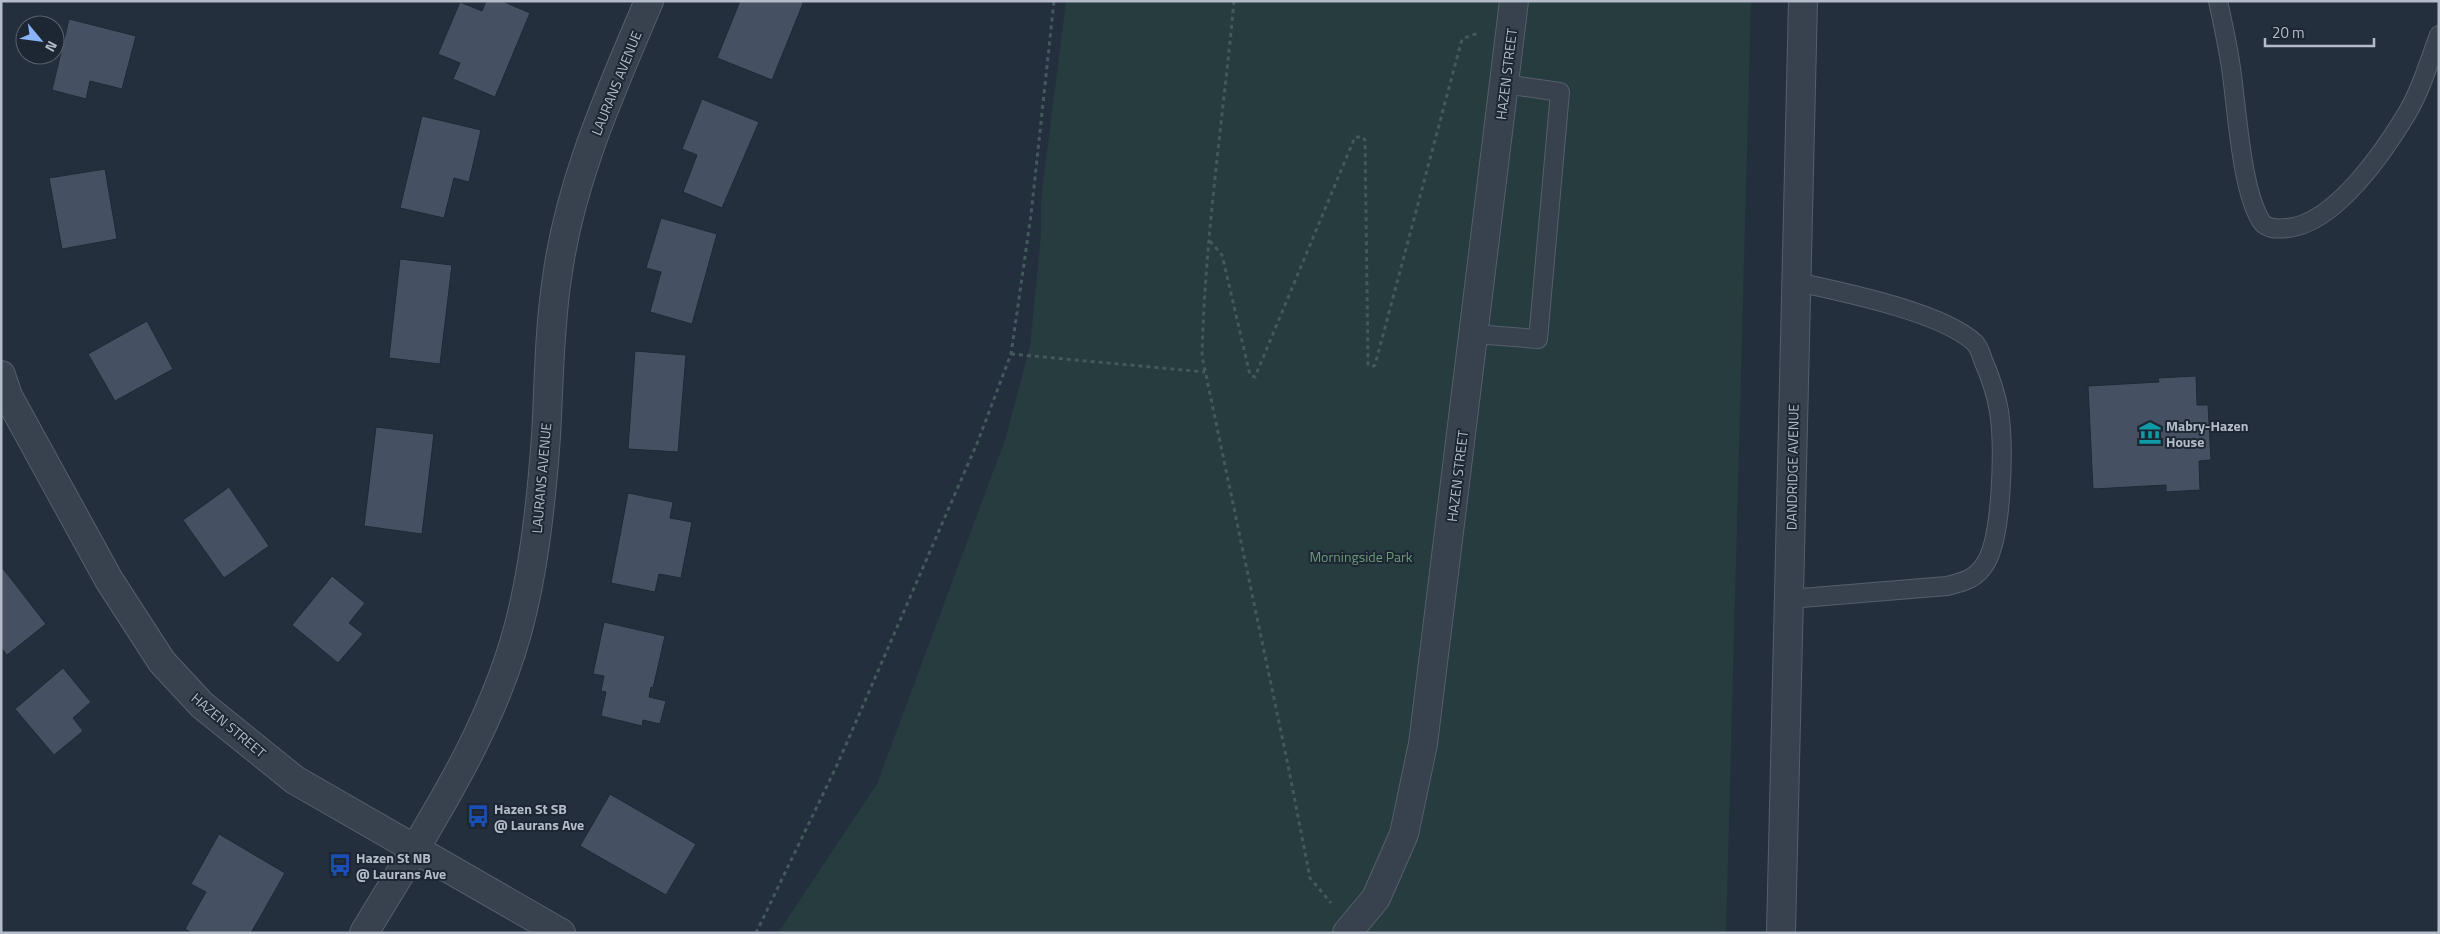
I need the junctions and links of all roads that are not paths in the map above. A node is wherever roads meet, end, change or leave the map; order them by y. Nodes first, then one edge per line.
1 (649, 1) edge
2 (1803, 1) edge
3 (2218, 1) edge
4 (1514, 10) edge
5 (2439, 34) edge
6 (1505, 84) junction
7 (1797, 282) junction
8 (1474, 334) junction
9 (1, 375) edge
10 (1789, 599) junction
11 (414, 849) junction
12 (1349, 930) edge
13 (364, 933) edge
14 (561, 933) edge
15 (1781, 933) edge

1 - 11 street, LAURANS AVENUE
2 - 7 street, DANDRIDGE AVENUE
3 - 5 lane
4 - 6 street, HAZEN STREET
6 - 8 street, HAZEN STREET
6 - 8 lane
7 - 10 street, DANDRIDGE AVENUE
7 - 10 lane
8 - 12 street, HAZEN STREET
9 - 11 street, HAZEN STREET
10 - 15 street, DANDRIDGE AVENUE
11 - 13 street, LAURANS AVENUE
11 - 14 street, HAZEN STREET

